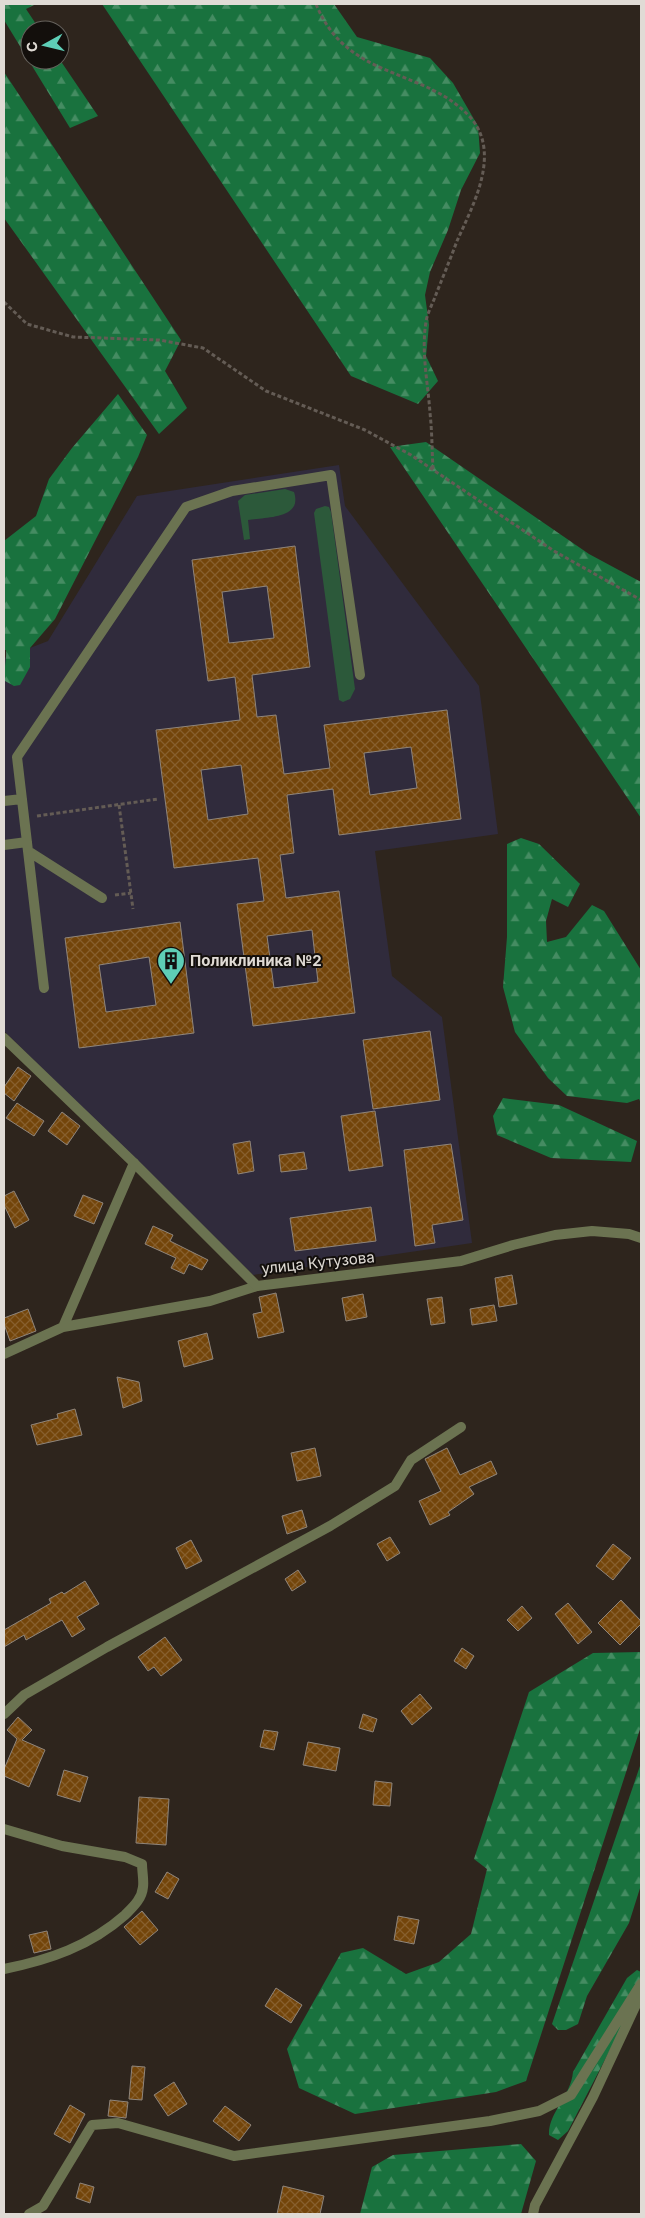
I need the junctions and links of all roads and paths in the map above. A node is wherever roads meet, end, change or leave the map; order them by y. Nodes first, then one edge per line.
1 (316, 4) edge
2 (4, 302) edge
3 (433, 470) junction
4 (641, 600) edge
5 (360, 675) dead end
6 (22, 799) junction
7 (158, 799) dead end
8 (4, 801) edge
9 (119, 805) junction
10 (24, 817) junction
11 (4, 845) edge
12 (28, 846) junction
13 (102, 898) dead end
14 (133, 909) dead end
15 (44, 988) dead end
16 (4, 1038) edge
17 (134, 1163) junction
18 (641, 1238) edge
19 (257, 1286) junction
20 (63, 1327) junction
21 (4, 1354) edge
22 (461, 1427) dead end
23 (4, 1714) edge
24 (4, 1829) edge
25 (4, 1969) edge
26 (641, 1984) edge
27 (641, 1994) edge
28 (29, 2214) edge
29 (533, 2214) edge

1 - 3 path
2 - 3 path
3 - 4 path
5 - 6 street
6 - 8 street
6 - 10 street
7 - 9 path
9 - 10 path
9 - 14 path
10 - 12 street
11 - 12 street
12 - 13 street
12 - 15 street
16 - 17 street, улица Кутузова
17 - 19 street, улица Кутузова
17 - 20 street
18 - 19 street, улица Кутузова
19 - 20 street
20 - 21 street
22 - 23 street
24 - 25 street
26 - 28 street
27 - 29 street

